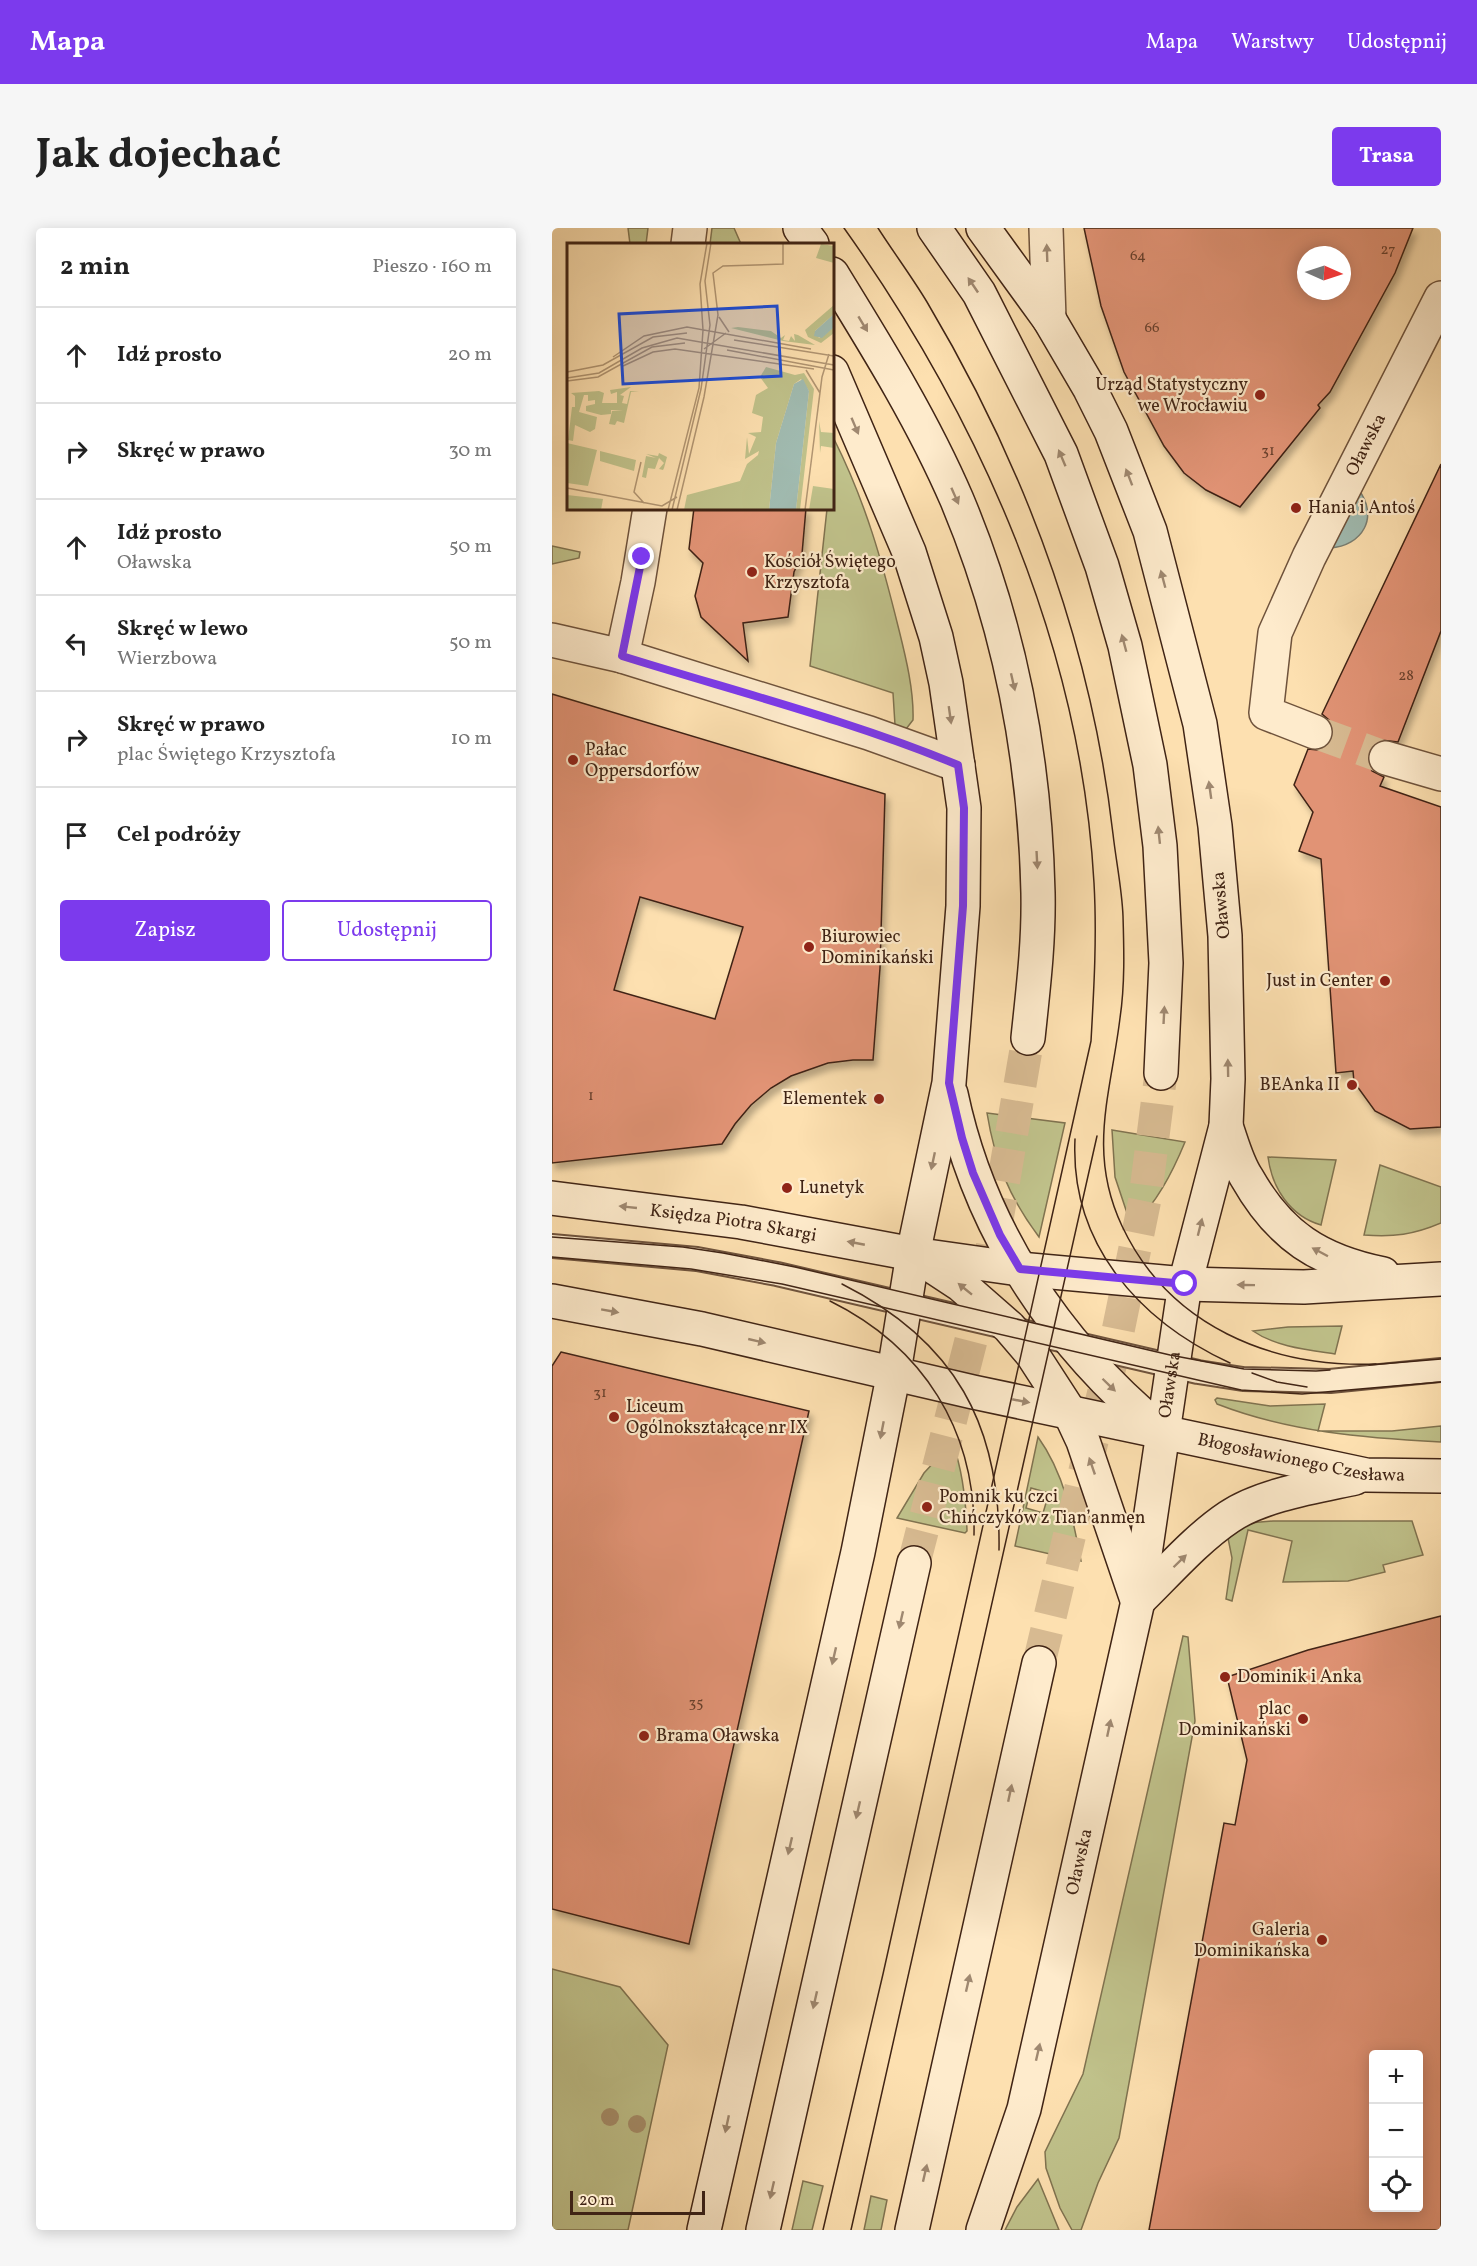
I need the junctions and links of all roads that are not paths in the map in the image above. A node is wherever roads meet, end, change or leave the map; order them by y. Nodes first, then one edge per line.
1 (690, 228) edge
2 (778, 228) edge
3 (800, 228) edge
4 (934, 228) edge
5 (983, 228) edge
6 (1046, 228) edge
7 (688, 243) edge
8 (783, 243) edge
9 (811, 243) edge
10 (834, 277) edge
11 (1441, 298) edge
12 (1049, 319) junction
13 (834, 377) edge
14 (650, 510) edge
15 (552, 640) edge
16 (622, 656) junction
17 (1315, 732) tunnel mouth
18 (1386, 758) tunnel mouth
19 (958, 765) junction
20 (1441, 774) edge
21 (1028, 1038) tunnel mouth
22 (1161, 1073) tunnel mouth
23 (949, 1083) junction
24 (1226, 1126) junction
25 (552, 1198) edge
26 (552, 1246) edge
27 (914, 1254) junction
28 (1020, 1269) junction
29 (1428, 1280) edge
30 (1185, 1284) junction
31 (552, 1301) edge
32 (906, 1302) junction
33 (1009, 1327) junction
34 (1070, 1341) junction
35 (1173, 1366) junction
36 (1441, 1370) edge
37 (894, 1372) junction
38 (1068, 1411) junction
39 (1164, 1433) junction
40 (1366, 1475) junction
41 (1441, 1476) edge
42 (914, 1563) tunnel mouth
43 (1137, 1601) junction
44 (1039, 1663) tunnel mouth
45 (704, 2230) edge
46 (763, 2230) edge
47 (912, 2230) edge
48 (983, 2230) edge

1 - 7 street
2 - 8 street
3 - 9 street
22 -> 4 street
5 - 12 street, Oławska
12 -> 6 street
10 -> 21 street
11 - 17 street, Oławska
24 -> 12 street, Oławska
13 -> 19 street
14 - 16 street
15 - 16 street
16 - 19 street
18 - 20 street
19 - 23 street
23 -> 27 street
23 - 28 street
29 -> 24 street
30 -> 24 street, Oławska
27 -> 25 street, Księdza Piotra Skargi
26 - 32 lane
27 - 28 street, Księdza Piotra Skargi
27 - 32 street
33 -> 27 street
28 - 30 street, Księdza Piotra Skargi
28 - 34 street
29 -> 30 street
30 - 35 street, Oławska
31 -> 37 street
32 - 33 lane
32 - 37 street
33 - 34 lane
33 - 38 street
34 - 35 lane
34 -> 39 street
35 - 36 lane
35 - 39 street, Oławska
37 -> 38 street, Błogosławionego Czesława
37 -> 45 street
38 - 39 street, Błogosławionego Czesława
43 -> 38 street
39 - 40 street, Błogosławionego Czesława
39 - 43 street, Oławska
40 - 41 street, Błogosławionego Czesława
43 -> 40 street
42 -> 46 street
48 -> 43 street, Oławska
47 -> 44 street

